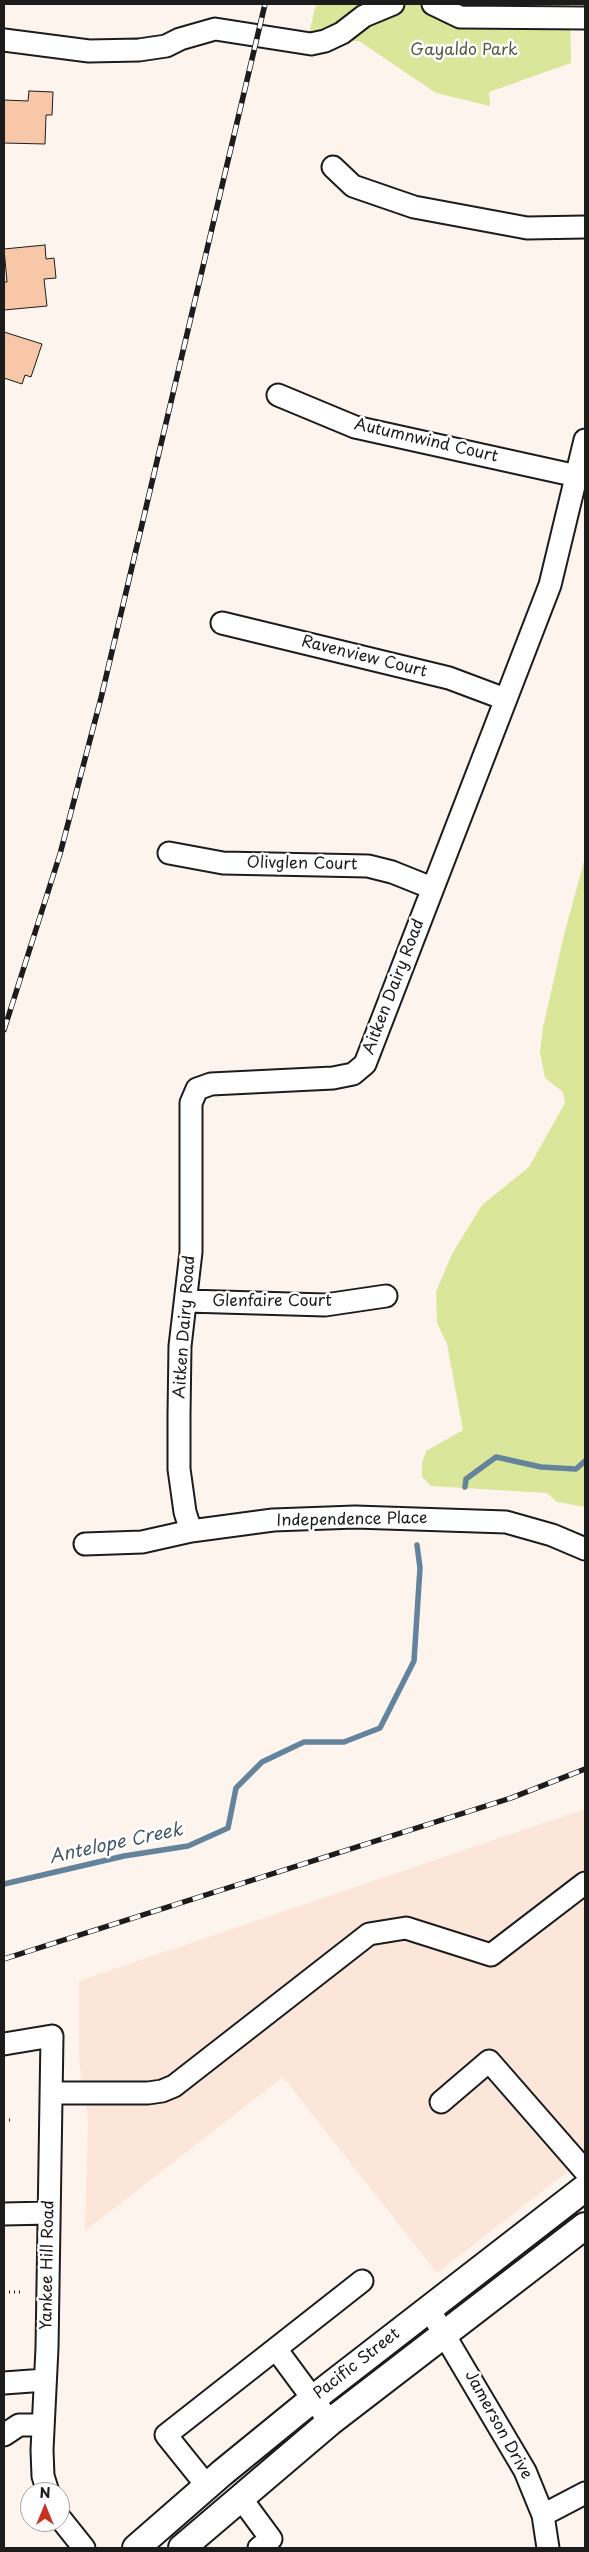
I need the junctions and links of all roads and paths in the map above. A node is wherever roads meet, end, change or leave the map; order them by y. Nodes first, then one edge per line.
1 (393, 4) edge
2 (433, 4) edge
3 (585, 18) edge
4 (4, 40) edge
5 (333, 167) dead end
6 (585, 227) edge
7 (278, 395) dead end
8 (585, 440) edge
9 (577, 476) junction
10 (222, 623) dead end
11 (505, 700) junction
12 (168, 854) dead end
13 (432, 888) junction
14 (386, 1296) dead end
15 (187, 1301) junction
16 (191, 1532) junction
17 (85, 1544) dead end
18 (585, 1549) edge
19 (585, 1883) edge
20 (4, 2044) edge
21 (52, 2093) junction
22 (441, 2102) dead end
23 (4, 2120) edge
24 (14, 2120) dead end
25 (585, 2171) edge
26 (585, 2188) edge
27 (49, 2213) junction
28 (4, 2214) edge
29 (585, 2226) edge
30 (362, 2281) dead end
31 (4, 2292) edge
32 (21, 2292) dead end
33 (429, 2308) junction
34 (446, 2334) junction
35 (276, 2349) junction
36 (45, 2380) junction
37 (4, 2383) edge
38 (314, 2398) junction
39 (330, 2422) junction
40 (43, 2425) junction
41 (4, 2435) edge
42 (45, 2482) edge
43 (207, 2486) junction
44 (585, 2493) edge
45 (240, 2497) junction
46 (543, 2515) junction
47 (70, 2530) edge
48 (84, 2548) edge
49 (136, 2548) edge
50 (182, 2548) edge
51 (259, 2548) edge
52 (548, 2548) edge

1 - 4 street
2 - 3 street
5 - 6 street
7 - 9 street, Autumnwind Court
8 - 9 street, Aitken Dairy Road
9 - 11 street, Aitken Dairy Road
10 - 11 street, Ravenview Court
11 - 13 street, Aitken Dairy Road
12 - 13 street, Olivglen Court
13 - 15 street, Aitken Dairy Road
14 - 15 street, Glenfaire Court
15 - 16 street, Aitken Dairy Road
16 - 17 street, Independence Place
16 - 18 street, Independence Place
19 - 21 street
20 - 21 street, Yankee Hill Road
21 - 27 street, Yankee Hill Road
22 - 25 street
23 - 24 path
26 - 33 main road, Pacific Street
27 - 28 street
27 - 36 street, Yankee Hill Road
29 - 34 main road, Pacific Street
30 - 35 street
31 - 32 path
33 - 34 street, Jamerson Drive
33 - 38 main road, Pacific Street
34 - 39 main road, Pacific Street
34 - 46 street, Jamerson Drive
35 - 38 street
35 - 43 street
36 - 37 street
36 - 40 street, Yankee Hill Road
38 - 39 street
38 - 43 main road, Pacific Street
39 - 45 main road, Pacific Street
40 - 41 street
40 - 42 street, Yankee Hill Road
43 - 49 main road, Pacific Street
44 - 46 street
45 - 50 main road, Pacific Street
45 - 51 street
46 - 52 street, Jamerson Drive
47 - 48 street

